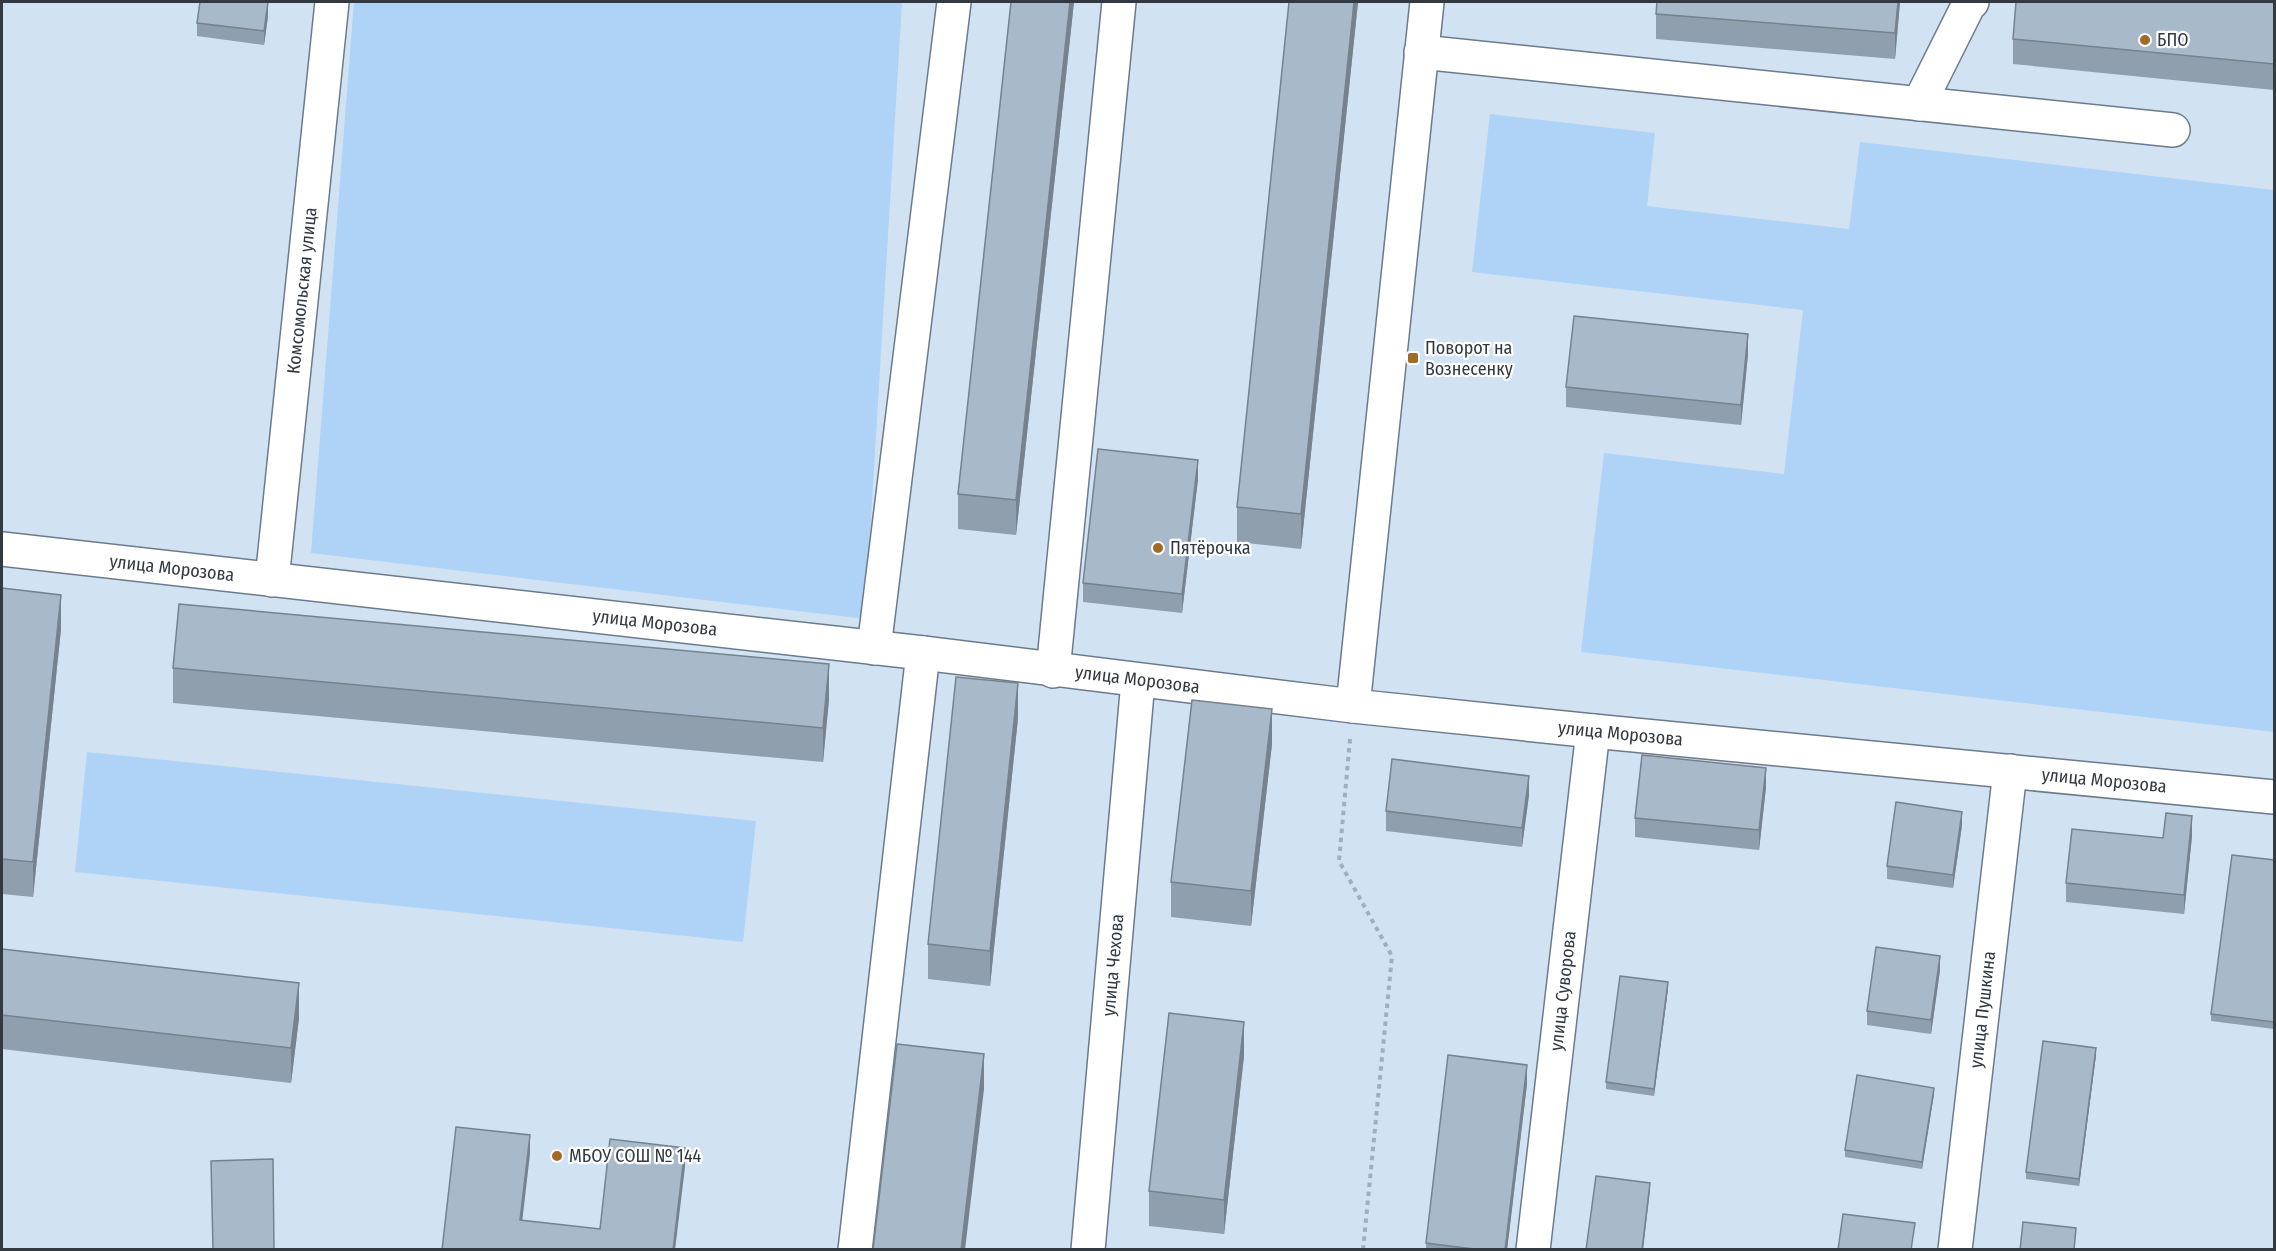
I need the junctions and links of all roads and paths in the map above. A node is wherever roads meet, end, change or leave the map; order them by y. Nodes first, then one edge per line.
1 (332, 2) edge
2 (954, 2) edge
3 (1119, 2) edge
4 (1427, 2) edge
5 (1972, 2) edge
6 (1422, 52) junction
7 (1919, 104) junction
8 (2173, 130) dead end
9 (2, 549) edge
10 (272, 580) junction
11 (874, 648) junction
12 (922, 653) junction
13 (1053, 670) junction
14 (1138, 681) junction
15 (1353, 706) junction
16 (1593, 731) junction
17 (2010, 771) junction
18 (2274, 797) edge
19 (855, 1250) edge
20 (1088, 1250) edge
21 (1363, 1250) edge
22 (1533, 1250) edge
23 (1955, 1250) edge

1 - 10 street, Комсомольская улица
2 - 11 street
3 - 13 street
4 - 6 street
5 - 7 street
6 - 7 street
6 - 15 street
7 - 8 street
9 - 10 street, улица Морозова
10 - 11 street, улица Морозова
11 - 12 street, улица Морозова
12 - 13 street, улица Морозова
12 - 19 street
13 - 14 street, улица Морозова
14 - 15 street, улица Морозова
14 - 20 street, улица Чехова
15 - 16 street, улица Морозова
15 - 21 path
16 - 17 street, улица Морозова
16 - 22 street, улица Суворова
17 - 18 street, улица Морозова
17 - 23 street, улица Пушкина

